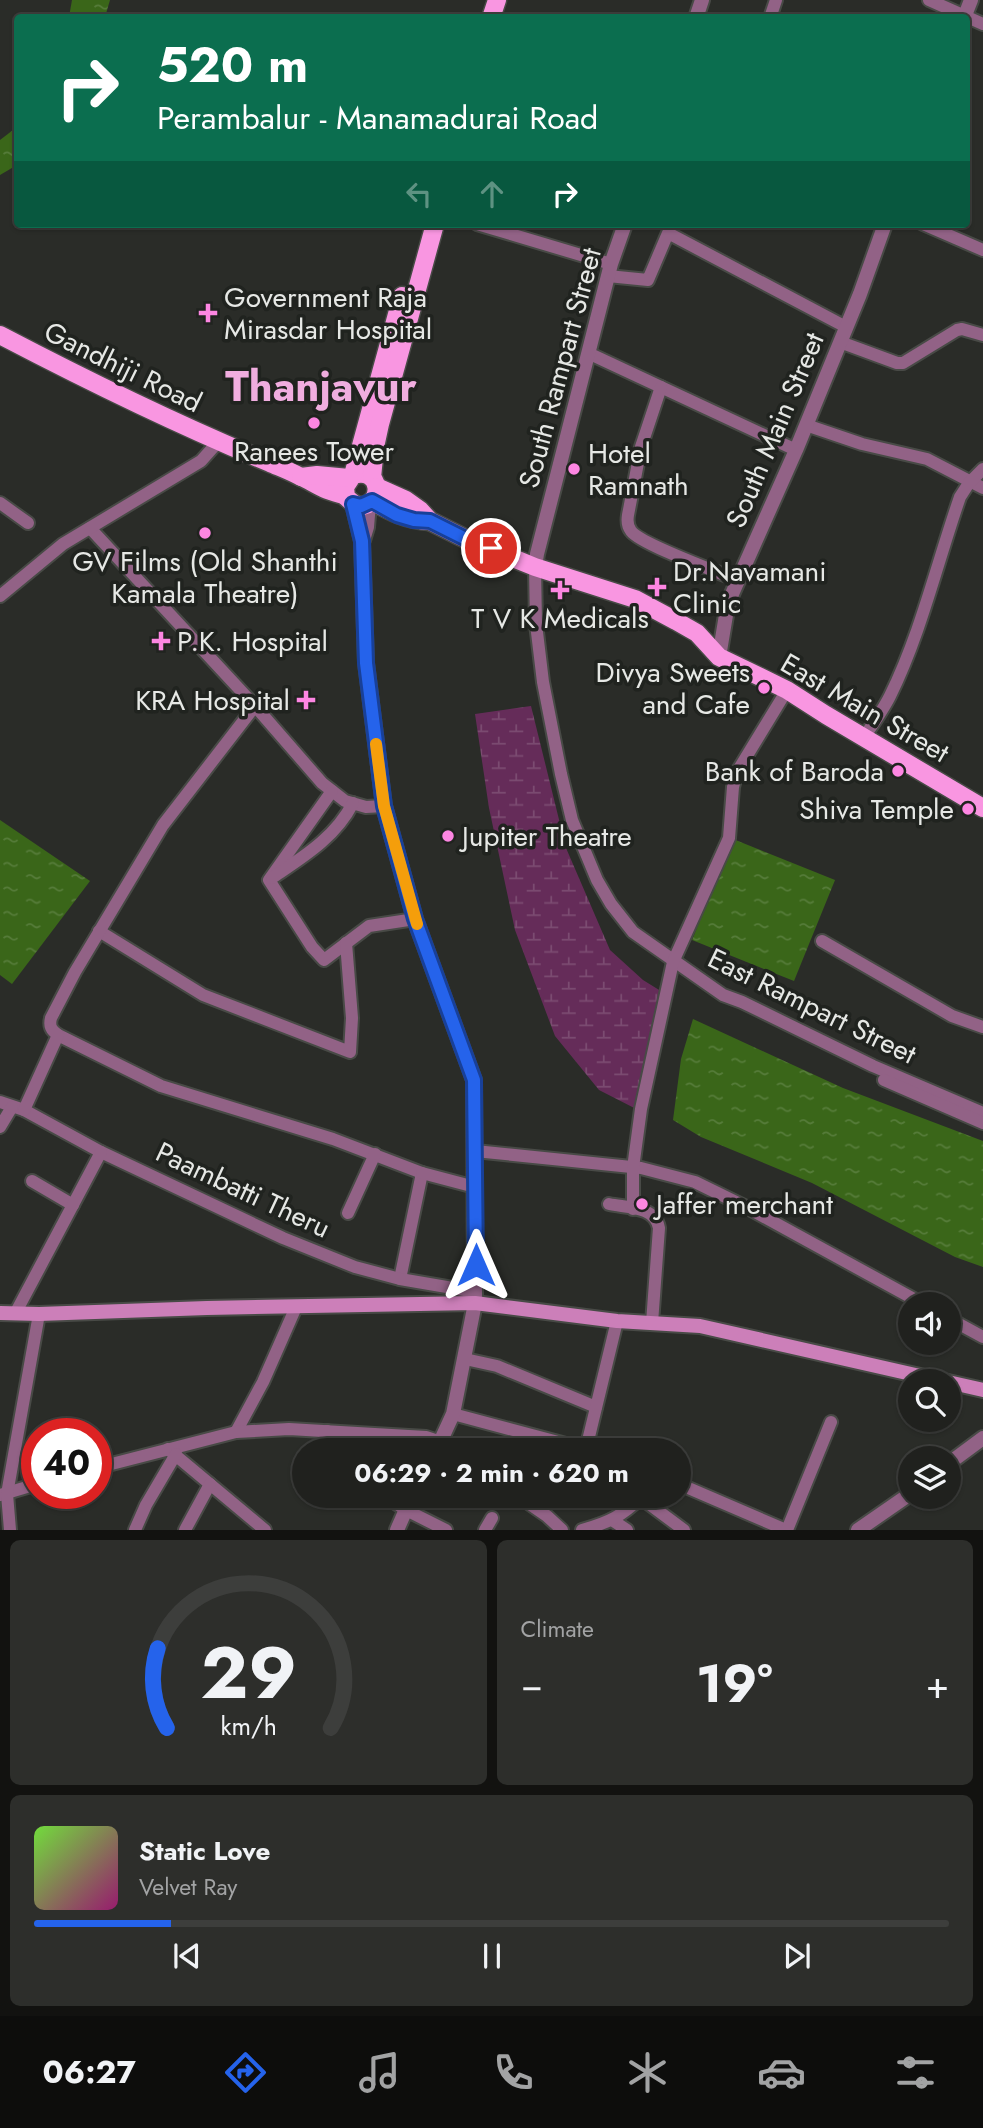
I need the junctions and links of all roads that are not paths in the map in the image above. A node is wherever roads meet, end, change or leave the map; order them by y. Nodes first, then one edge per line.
1 (929, 0) edge
2 (958, 14) edge
3 (423, 228) edge
4 (434, 228) edge
5 (488, 228) edge
6 (624, 228) edge
7 (883, 228) edge
8 (932, 228) edge
9 (983, 250) edge
10 (609, 270) junction
11 (846, 327) junction
12 (0, 335) edge
13 (983, 335) edge
14 (840, 342) junction
15 (588, 353) junction
16 (661, 387) junction
17 (806, 425) junction
18 (218, 442) junction
19 (796, 450) junction
20 (983, 469) edge
21 (351, 476) junction
22 (302, 477) junction
23 (977, 484) edge
24 (365, 495) junction
25 (0, 503) edge
26 (28, 523) dead end
27 (90, 528) junction
28 (535, 567) junction
29 (737, 580) junction
30 (0, 596) edge
31 (719, 657) junction
32 (787, 690) junction
33 (255, 706) junction
34 (864, 737) junction
35 (332, 791) junction
36 (353, 803) junction
37 (384, 806) junction
38 (983, 808) edge
39 (269, 880) junction
40 (415, 919) junction
41 (99, 931) junction
42 (822, 941) dead end
43 (346, 943) junction
44 (673, 962) junction
45 (723, 995) junction
46 (983, 1027) edge
47 (58, 1035) junction
48 (12, 1106) edge
49 (983, 1113) edge
50 (983, 1123) edge
51 (0, 1127) edge
52 (475, 1151) junction
53 (102, 1152) junction
54 (375, 1154) junction
55 (633, 1168) junction
56 (422, 1173) junction
57 (32, 1181) dead end
58 (475, 1187) junction
59 (609, 1204) dead end
60 (73, 1205) junction
61 (633, 1209) junction
62 (348, 1213) dead end
63 (400, 1279) junction
64 (901, 1292) edge
65 (475, 1298) junction
66 (296, 1307) junction
67 (16, 1312) junction
68 (0, 1313) edge
69 (39, 1314) junction
70 (617, 1321) junction
71 (652, 1323) junction
72 (961, 1325) edge
73 (983, 1336) edge
74 (465, 1359) junction
75 (898, 1371) edge
76 (961, 1385) edge
77 (983, 1390) edge
78 (596, 1407) junction
79 (453, 1414) junction
80 (831, 1422) dead end
81 (327, 1431) junction
82 (236, 1432) junction
83 (329, 1438) edge
84 (428, 1438) edge
85 (446, 1438) edge
86 (544, 1438) edge
87 (591, 1438) edge
88 (983, 1438) edge
89 (172, 1452) junction
90 (961, 1454) edge
91 (112, 1465) edge
92 (210, 1484) junction
93 (21, 1489) edge
94 (691, 1489) edge
95 (4, 1494) edge
96 (898, 1502) edge
97 (407, 1508) edge
98 (416, 1508) edge
99 (535, 1508) edge
100 (630, 1508) edge
101 (656, 1508) edge
102 (612, 1520) junction
103 (10, 1530) edge
104 (135, 1530) edge
105 (185, 1530) edge
106 (265, 1530) edge
107 (397, 1530) edge
108 (446, 1530) edge
109 (562, 1530) edge
110 (582, 1530) edge
111 (627, 1530) edge
112 (684, 1530) edge
113 (786, 1530) edge
114 (858, 1530) edge

1 - 2 street
3 - 21 main road
4 - 24 main road
5 - 10 street
6 - 10 street, South Rampart Street
7 - 11 street, South Main Street
8 - 9 street
10 - 11 street
10 - 15 street, South Rampart Street
11 - 14 street, South Main Street
12 - 18 main road, Gandhiji Road
13 - 14 street
14 - 17 street, South Main Street
15 - 16 street
15 - 28 street, South Rampart Street
16 - 19 street
16 - 29 street
17 - 19 street, South Main Street
17 - 23 street
18 - 22 main road, Gandhiji Road
18 - 27 street
19 - 29 street, South Main Street
20 - 23 street
21 - 22 main road, Gandhiji Road
21 - 24 main road, Gandhiji Road
22 - 24 main road, Gandhiji Road
23 - 34 street
24 - 28 main road
24 - 37 street
25 - 26 street
27 - 30 street
27 - 33 street
28 - 31 main road
28 - 44 street, East Rampart Street
29 - 31 street, South Main Street
31 - 32 main road, East Main Street
32 - 34 main road, East Main Street
32 - 44 street
33 - 35 street
33 - 41 street
34 - 38 main road, East Main Street
35 - 36 street
35 - 39 street
36 - 37 street
36 - 39 street
37 - 40 street
39 - 43 street
40 - 43 street
40 - 52 street
41 - 43 street
41 - 47 street
42 - 46 street
44 - 45 street, East Rampart Street
44 - 55 street
45 - 49 street, East Rampart Street
45 - 50 street
47 - 48 street
47 - 54 street
48 - 51 street
48 - 53 street, Paambatti Theru
52 - 55 street
52 - 58 street
53 - 60 street
53 - 63 street, Paambatti Theru
54 - 56 street
54 - 62 street
55 - 61 street
55 - 64 street
56 - 58 street
56 - 63 street
57 - 60 street
58 - 65 street
59 - 61 street
60 - 67 street
61 - 71 street
63 - 65 street, Paambatti Theru
65 - 66 main road
65 - 70 main road
65 - 74 street
66 - 69 main road
66 - 82 street
67 - 68 main road
67 - 69 main road
69 - 95 street
70 - 71 main road
70 - 78 street
71 - 75 main road
72 - 73 street
74 - 78 street
74 - 79 street
76 - 77 main road
78 - 87 street
79 - 85 street
79 - 86 street
80 - 113 street
81 - 82 street
81 - 83 street
81 - 84 street
82 - 89 street
88 - 90 street
89 - 91 street
89 - 92 street
89 - 104 street
92 - 105 street
92 - 106 street
93 - 95 street
94 - 113 street
95 - 103 street
96 - 114 street
97 - 107 street
98 - 108 street
99 - 109 street
100 - 102 street
101 - 112 street
102 - 110 street
102 - 111 street

